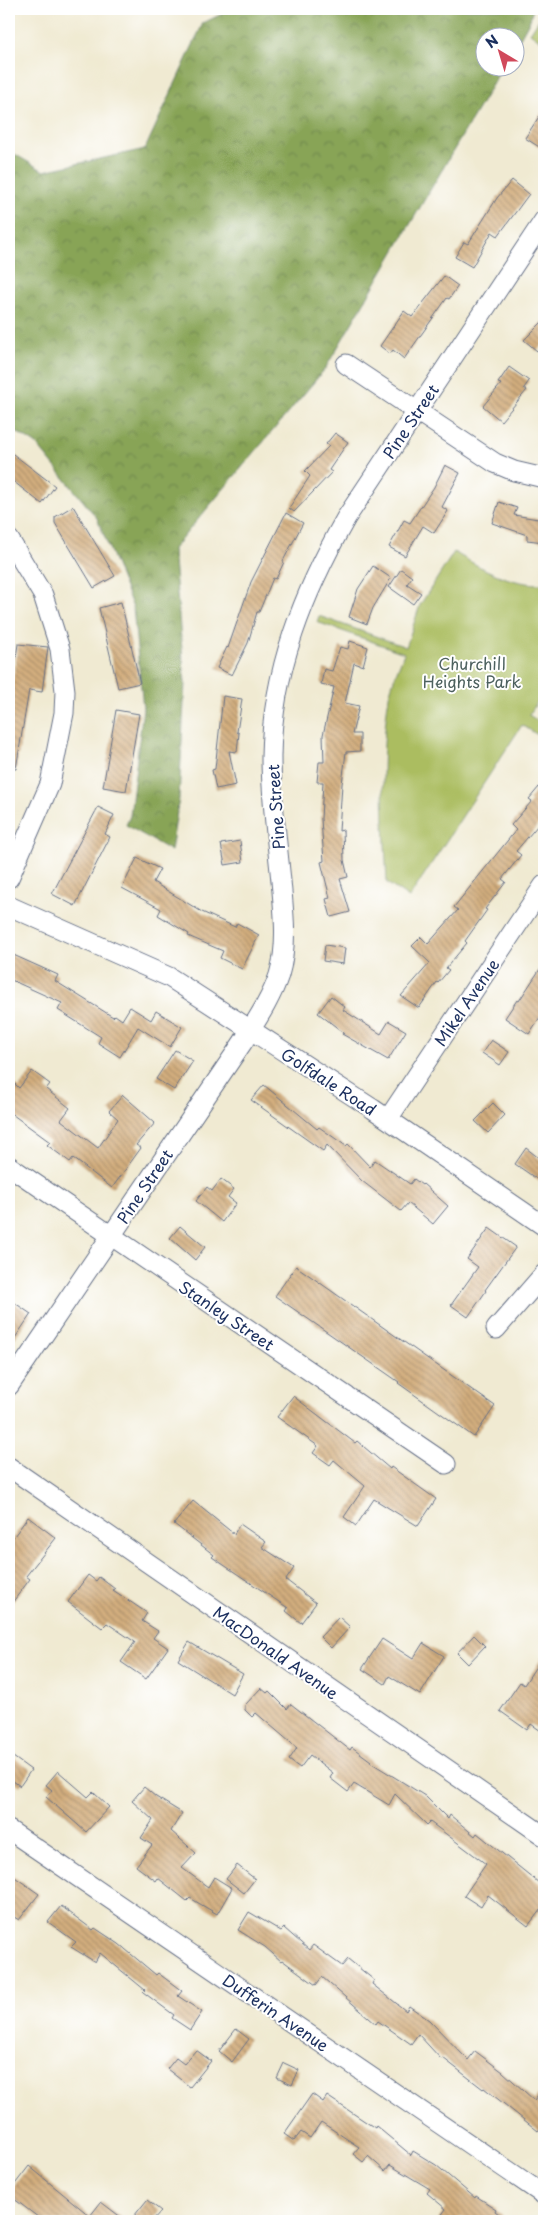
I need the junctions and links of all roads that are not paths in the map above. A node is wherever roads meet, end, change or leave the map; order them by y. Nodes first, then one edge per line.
1 (544, 220) edge
2 (346, 364) dead end
3 (417, 411) junction
4 (544, 478) edge
5 (9, 539) edge
6 (9, 878) edge
7 (544, 885) edge
8 (9, 906) edge
9 (251, 1029) junction
10 (388, 1119) junction
11 (9, 1166) edge
12 (544, 1226) edge
13 (110, 1235) junction
14 (544, 1274) edge
15 (496, 1329) dead end
16 (9, 1386) edge
17 (446, 1464) dead end
18 (9, 1467) edge
19 (9, 1830) edge
20 (544, 1836) edge
21 (544, 2195) edge

1 - 3 street, Pine Street
2 - 3 street
3 - 4 street
3 - 9 street, Pine Street
5 - 6 street
7 - 10 street, Mikel Avenue
8 - 9 street, Golfdale Road
9 - 10 street, Golfdale Road
9 - 13 street, Pine Street
10 - 12 street, Golfdale Road
11 - 13 street, Stanley Street
13 - 16 street, Pine Street
13 - 17 street, Stanley Street
14 - 15 street
18 - 20 street, MacDonald Avenue
19 - 21 street, Dufferin Avenue

